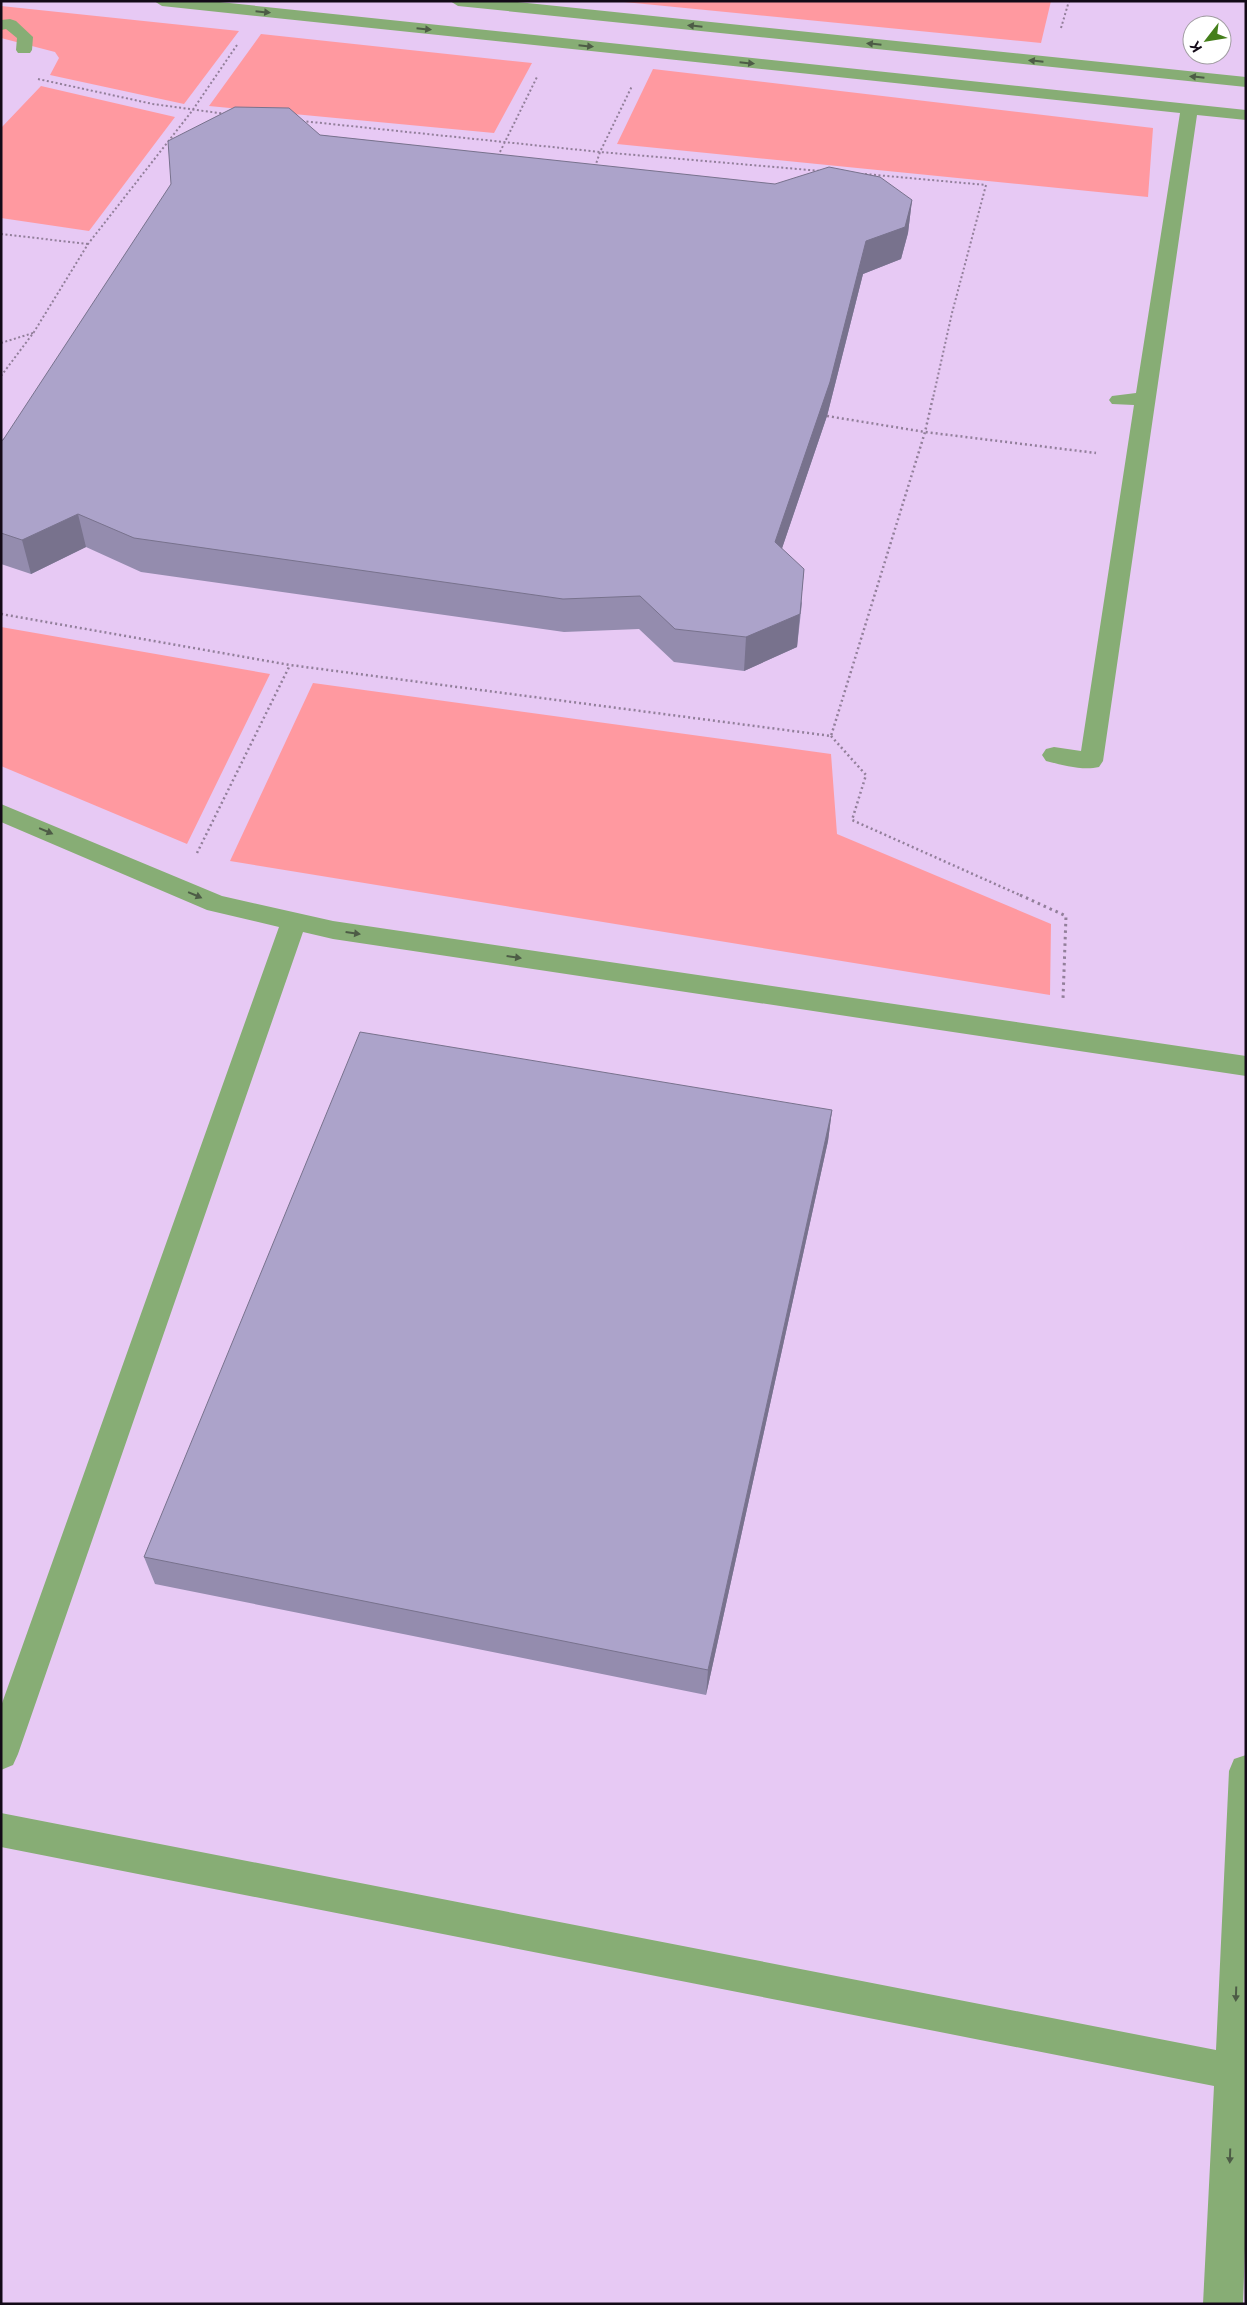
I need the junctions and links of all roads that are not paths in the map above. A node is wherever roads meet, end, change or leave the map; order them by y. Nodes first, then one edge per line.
1 (162, 1) edge
2 (458, 1) edge
3 (1, 24) edge
4 (24, 50) dead end
5 (1246, 82) edge
6 (1189, 109) junction
7 (1246, 115) edge
8 (1119, 400) dead end
9 (1146, 400) junction
10 (1054, 755) dead end
11 (1, 812) edge
12 (294, 921) junction
13 (1246, 1066) edge
14 (1, 1754) edge
15 (1246, 1771) edge
16 (1, 1830) edge
17 (1240, 2073) edge
18 (1223, 2304) edge

1 -> 6 street
5 -> 2 street
3 - 4 street
6 - 7 street
6 - 9 street
8 - 9 street
9 - 10 street
11 -> 12 street
12 -> 13 street
12 - 14 street
15 -> 17 street
16 - 17 street
17 -> 18 street

